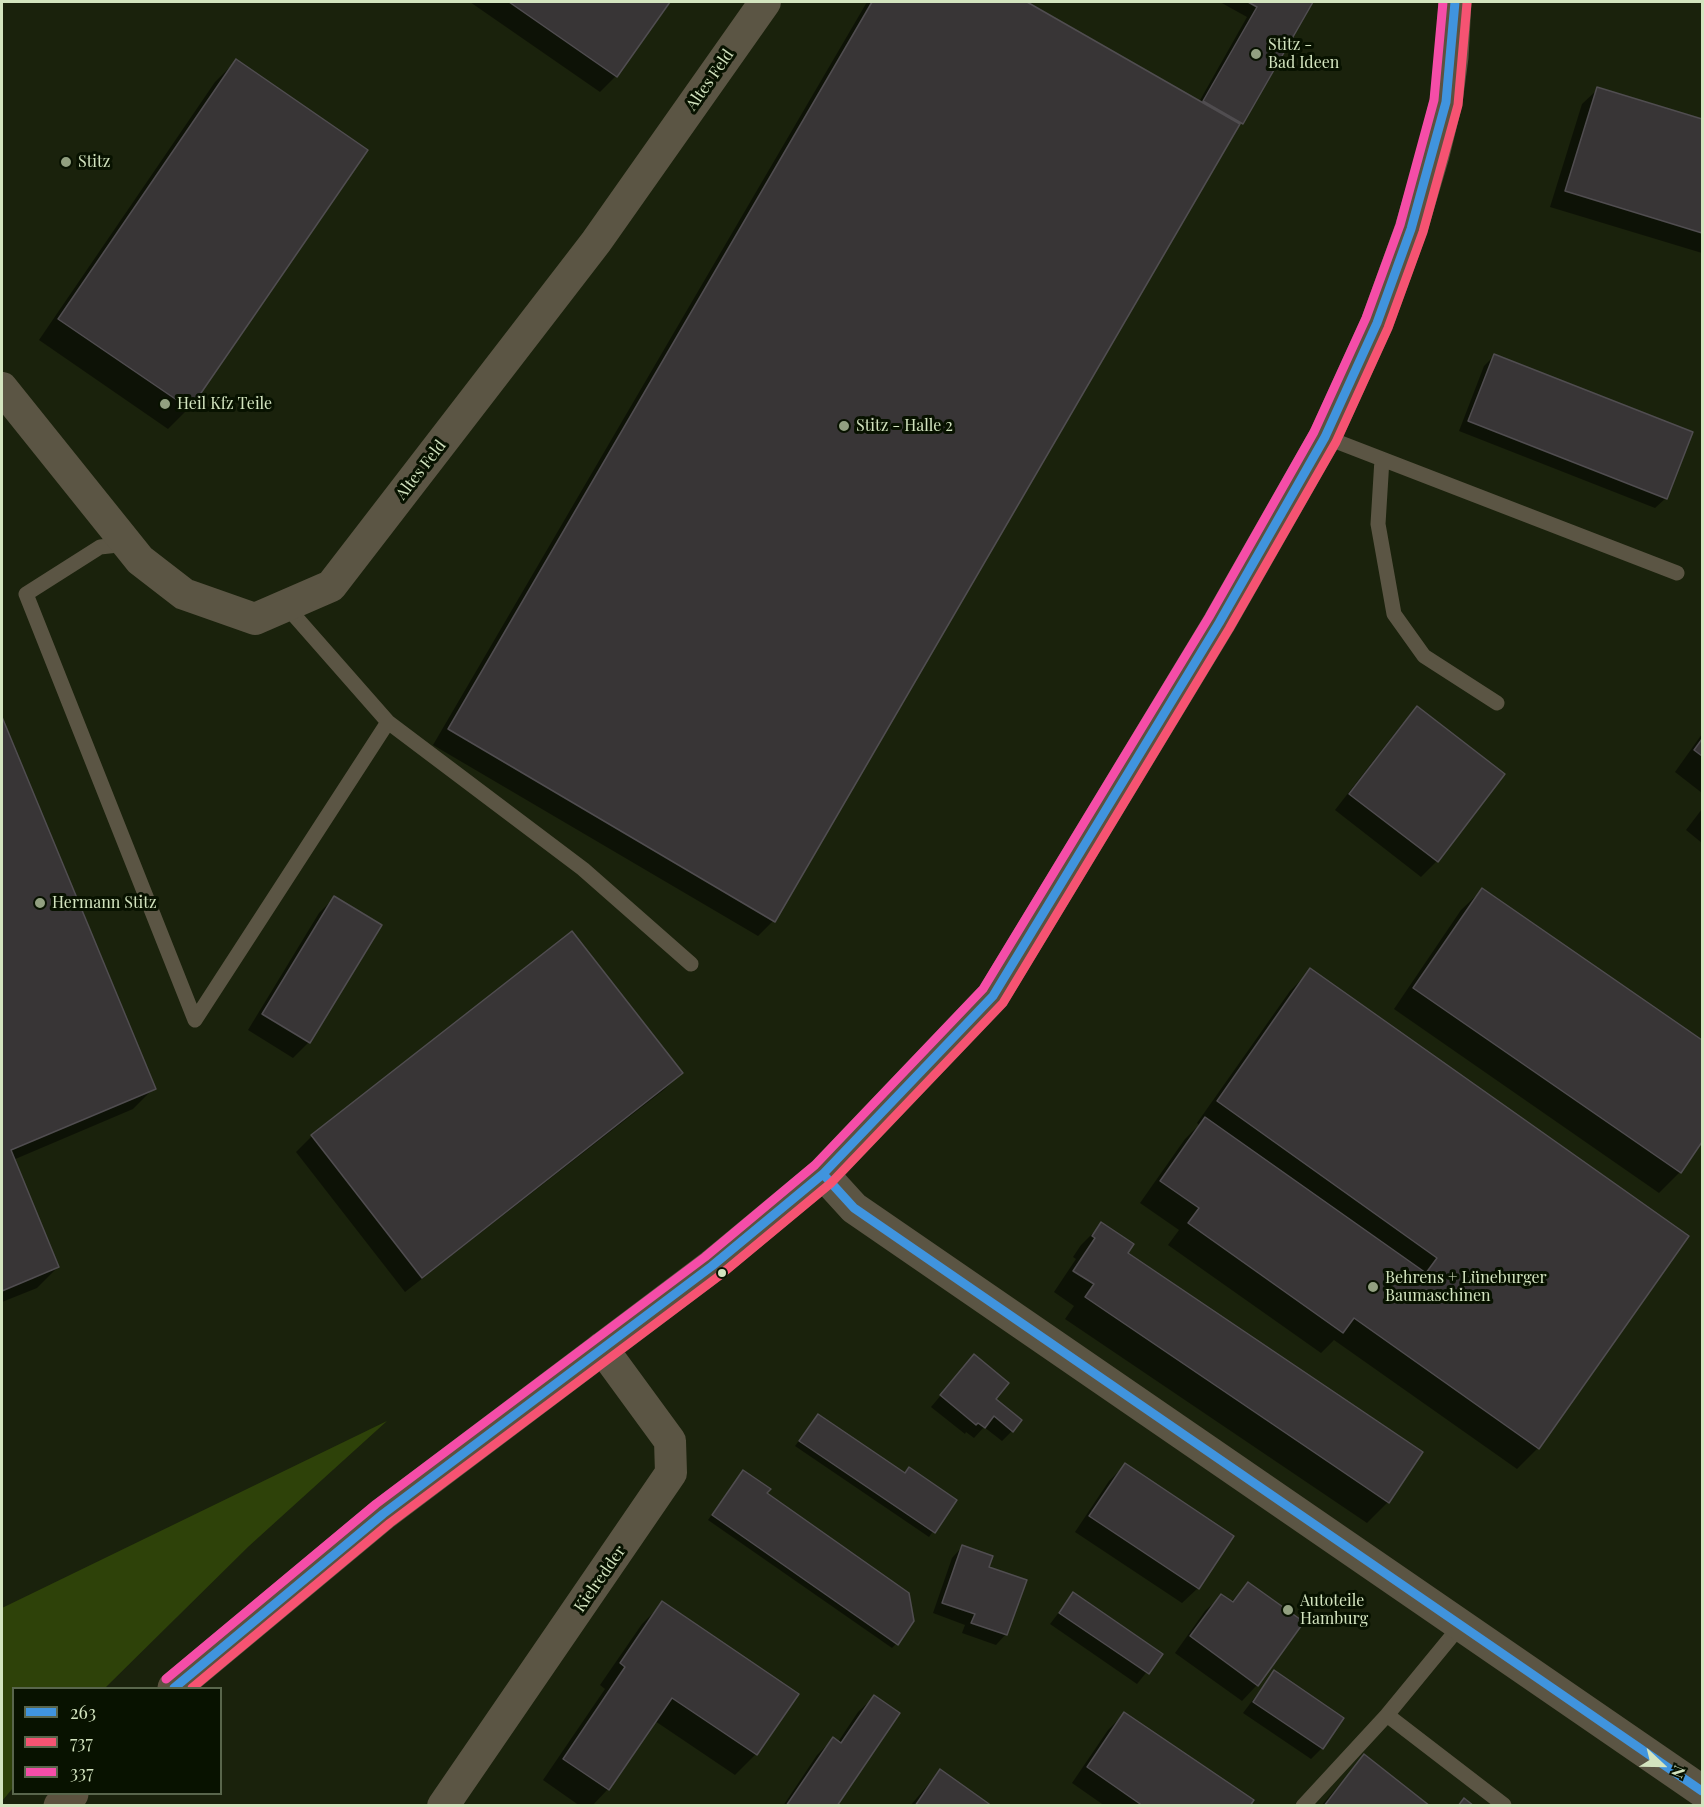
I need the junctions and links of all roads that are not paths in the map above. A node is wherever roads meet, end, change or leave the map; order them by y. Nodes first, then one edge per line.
1 (765, 2) edge
2 (1455, 2) edge
3 (2, 388) edge
4 (1325, 437) junction
5 (1382, 459) junction
6 (127, 544) junction
7 (1677, 573) dead end
8 (286, 606) junction
9 (1497, 703) dead end
10 (388, 722) junction
11 (691, 964) dead end
12 (823, 1174) junction
13 (602, 1348) junction
14 (1461, 1624) junction
15 (176, 1687) edge
16 (1387, 1715) junction
17 (1702, 1791) edge
18 (71, 1795) edge
19 (1504, 1805) edge
20 (60, 1806) edge
21 (443, 1806) edge
22 (1303, 1806) edge

1 - 8 street, Altes Feld
2 - 4 main road
3 - 6 street, Altes Feld
4 - 5 lane
4 - 12 main road
5 - 7 lane
5 - 9 lane
6 - 8 street, Altes Feld
6 - 10 lane
8 - 10 lane
10 - 11 lane
12 - 13 main road
12 - 14 street
13 - 15 main road
13 - 21 street, Kielredder
14 - 16 lane
14 - 17 street
16 - 19 lane
16 - 22 lane
18 - 20 main road

